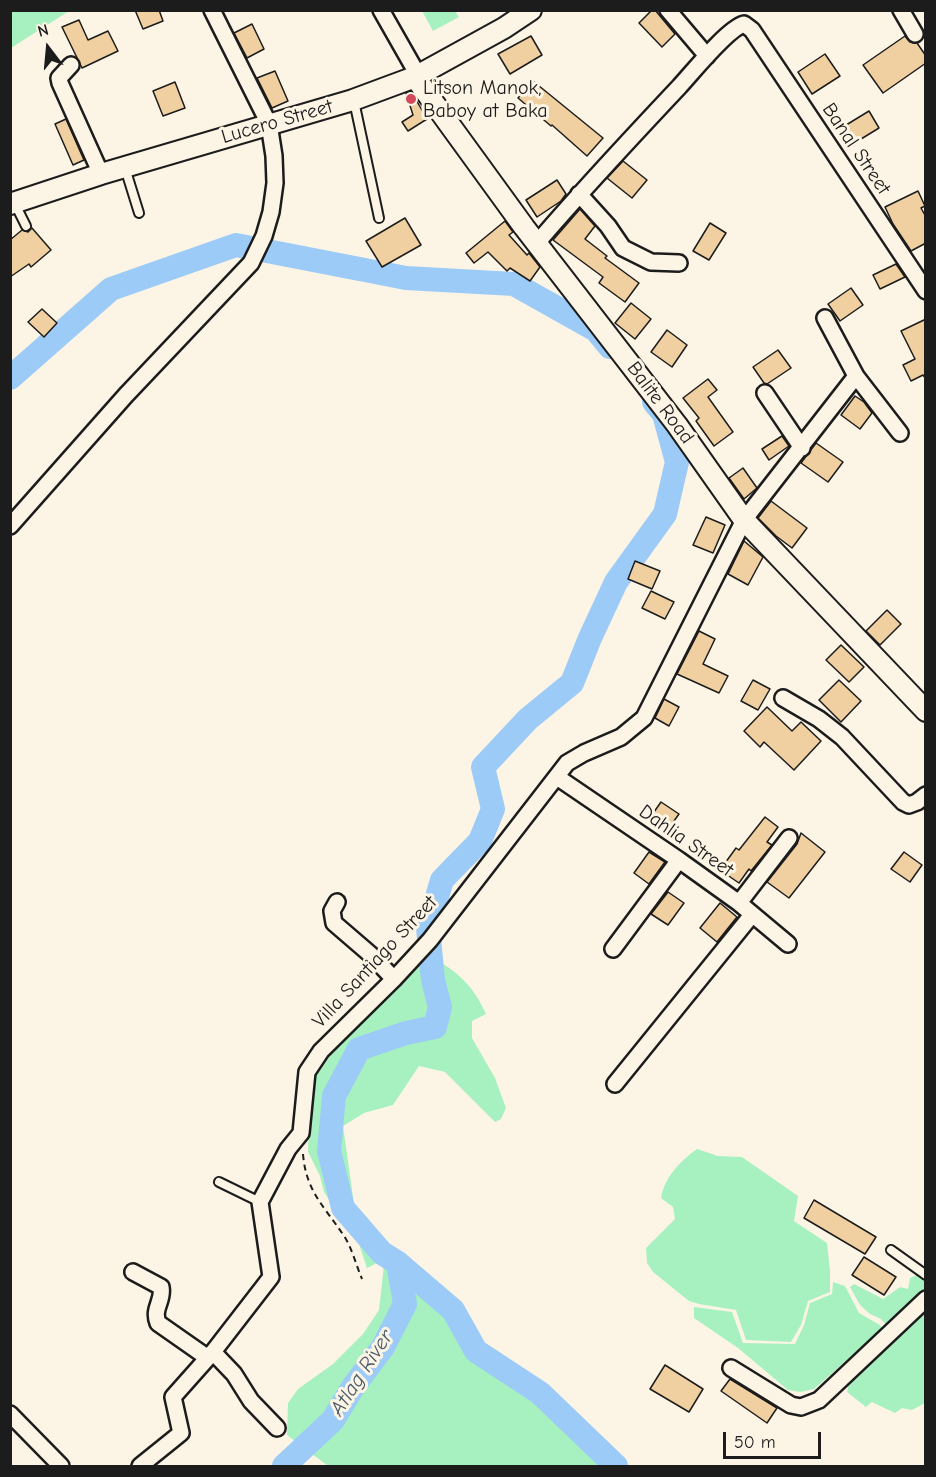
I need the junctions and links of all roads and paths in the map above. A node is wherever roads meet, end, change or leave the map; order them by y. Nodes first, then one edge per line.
1 (212, 10) edge
2 (381, 10) edge
3 (531, 10) edge
4 (668, 10) edge
5 (901, 10) edge
6 (915, 34) dead end
7 (707, 56) junction
8 (71, 65) dead end
9 (415, 77) junction
10 (353, 100) junction
11 (269, 124) junction
12 (124, 167) junction
13 (101, 174) junction
14 (579, 194) junction
15 (12, 203) edge
16 (139, 213) dead end
17 (379, 218) dead end
18 (26, 226) dead end
19 (537, 243) junction
20 (679, 263) dead end
21 (926, 291) edge
22 (825, 318) dead end
23 (856, 376) junction
24 (765, 393) dead end
25 (900, 433) dead end
26 (802, 448) junction
27 (744, 520) junction
28 (10, 526) edge
29 (783, 698) dead end
30 (926, 711) edge
31 (556, 777) junction
32 (926, 795) edge
33 (789, 838) dead end
34 (679, 860) junction
35 (337, 902) dead end
36 (739, 903) junction
37 (751, 916) junction
38 (788, 944) dead end
39 (613, 949) dead end
40 (394, 979) junction
41 (615, 1084) dead end
42 (301, 1133) junction
43 (219, 1182) dead end
44 (260, 1202) junction
45 (891, 1250) dead end
46 (133, 1272) dead end
47 (926, 1275) edge
48 (362, 1279) dead end
49 (926, 1299) edge
50 (210, 1355) junction
51 (731, 1368) dead end
52 (10, 1414) edge
53 (277, 1428) dead end
54 (61, 1467) edge
55 (140, 1467) edge

1 - 11 street
2 - 9 street
3 - 9 street, Lucero Street
4 - 7 street
5 - 6 street
7 - 14 street
7 - 21 street, Banal Street
8 - 13 street
9 - 10 street, Lucero Street
9 - 19 street, Balite Road
10 - 11 street, Lucero Street
10 - 17 lane
11 - 12 street, Lucero Street
11 - 28 street
12 - 13 street, Lucero Street
12 - 16 lane
13 - 15 street, Lucero Street
14 - 19 street
14 - 20 street
15 - 18 lane
19 - 27 street, Balite Road
22 - 23 street
23 - 25 street
23 - 26 street, Villa Santiago Street
24 - 26 street
26 - 27 street, Villa Santiago Street
27 - 30 street, Balite Road
27 - 31 street, Villa Santiago Street
29 - 32 street
31 - 34 street, Dahlia Street
31 - 40 street, Villa Santiago Street
33 - 36 street
34 - 36 street, Dahlia Street
34 - 39 street
35 - 40 street
36 - 37 street, Dahlia Street
37 - 38 street, Dahlia Street
37 - 41 street
40 - 42 street, Villa Santiago Street
42 - 44 street, Villa Santiago Street
42 - 48 path
43 - 44 lane
44 - 50 street
45 - 47 lane
46 - 50 street
49 - 51 street
50 - 53 street
50 - 55 street
52 - 54 street

